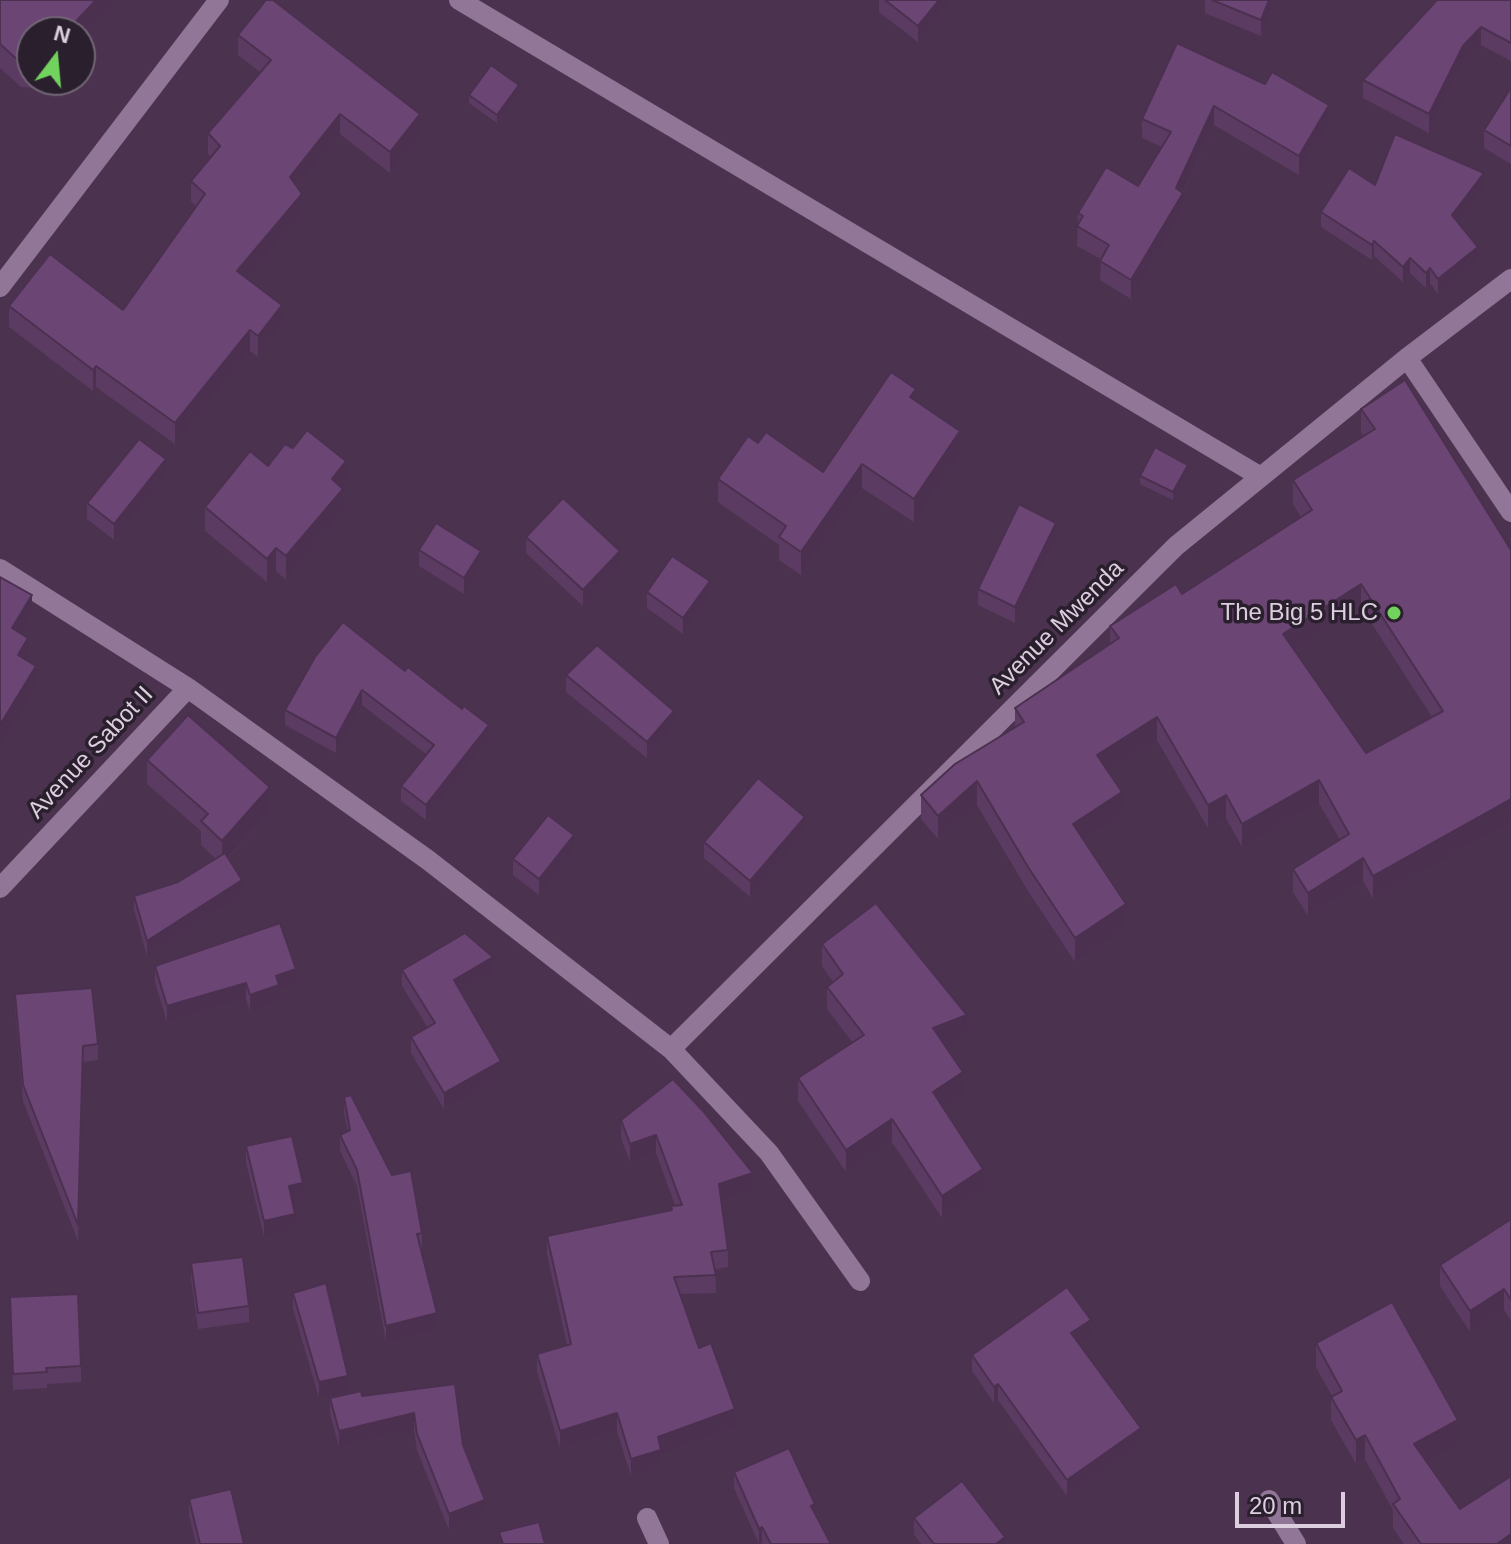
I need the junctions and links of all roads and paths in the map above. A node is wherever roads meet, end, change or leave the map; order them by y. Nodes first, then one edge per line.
1 (219, 0) edge
2 (459, 0) edge
3 (1511, 279) edge
4 (0, 287) edge
5 (1407, 358) junction
6 (1261, 477) junction
7 (1511, 512) edge
8 (0, 569) edge
9 (188, 688) junction
10 (0, 888) edge
11 (671, 1049) junction
12 (860, 1281) dead end
13 (1269, 1500) dead end
14 (647, 1518) dead end
15 (659, 1544) edge
16 (1296, 1544) edge

1 - 4 street
2 - 6 street
3 - 5 street, Avenue Mwenda
5 - 6 street, Avenue Mwenda
5 - 7 street
6 - 11 street, Avenue Mwenda
8 - 9 street
9 - 10 street, Avenue Sabot II
9 - 11 street
11 - 12 street
13 - 16 street
14 - 15 street

